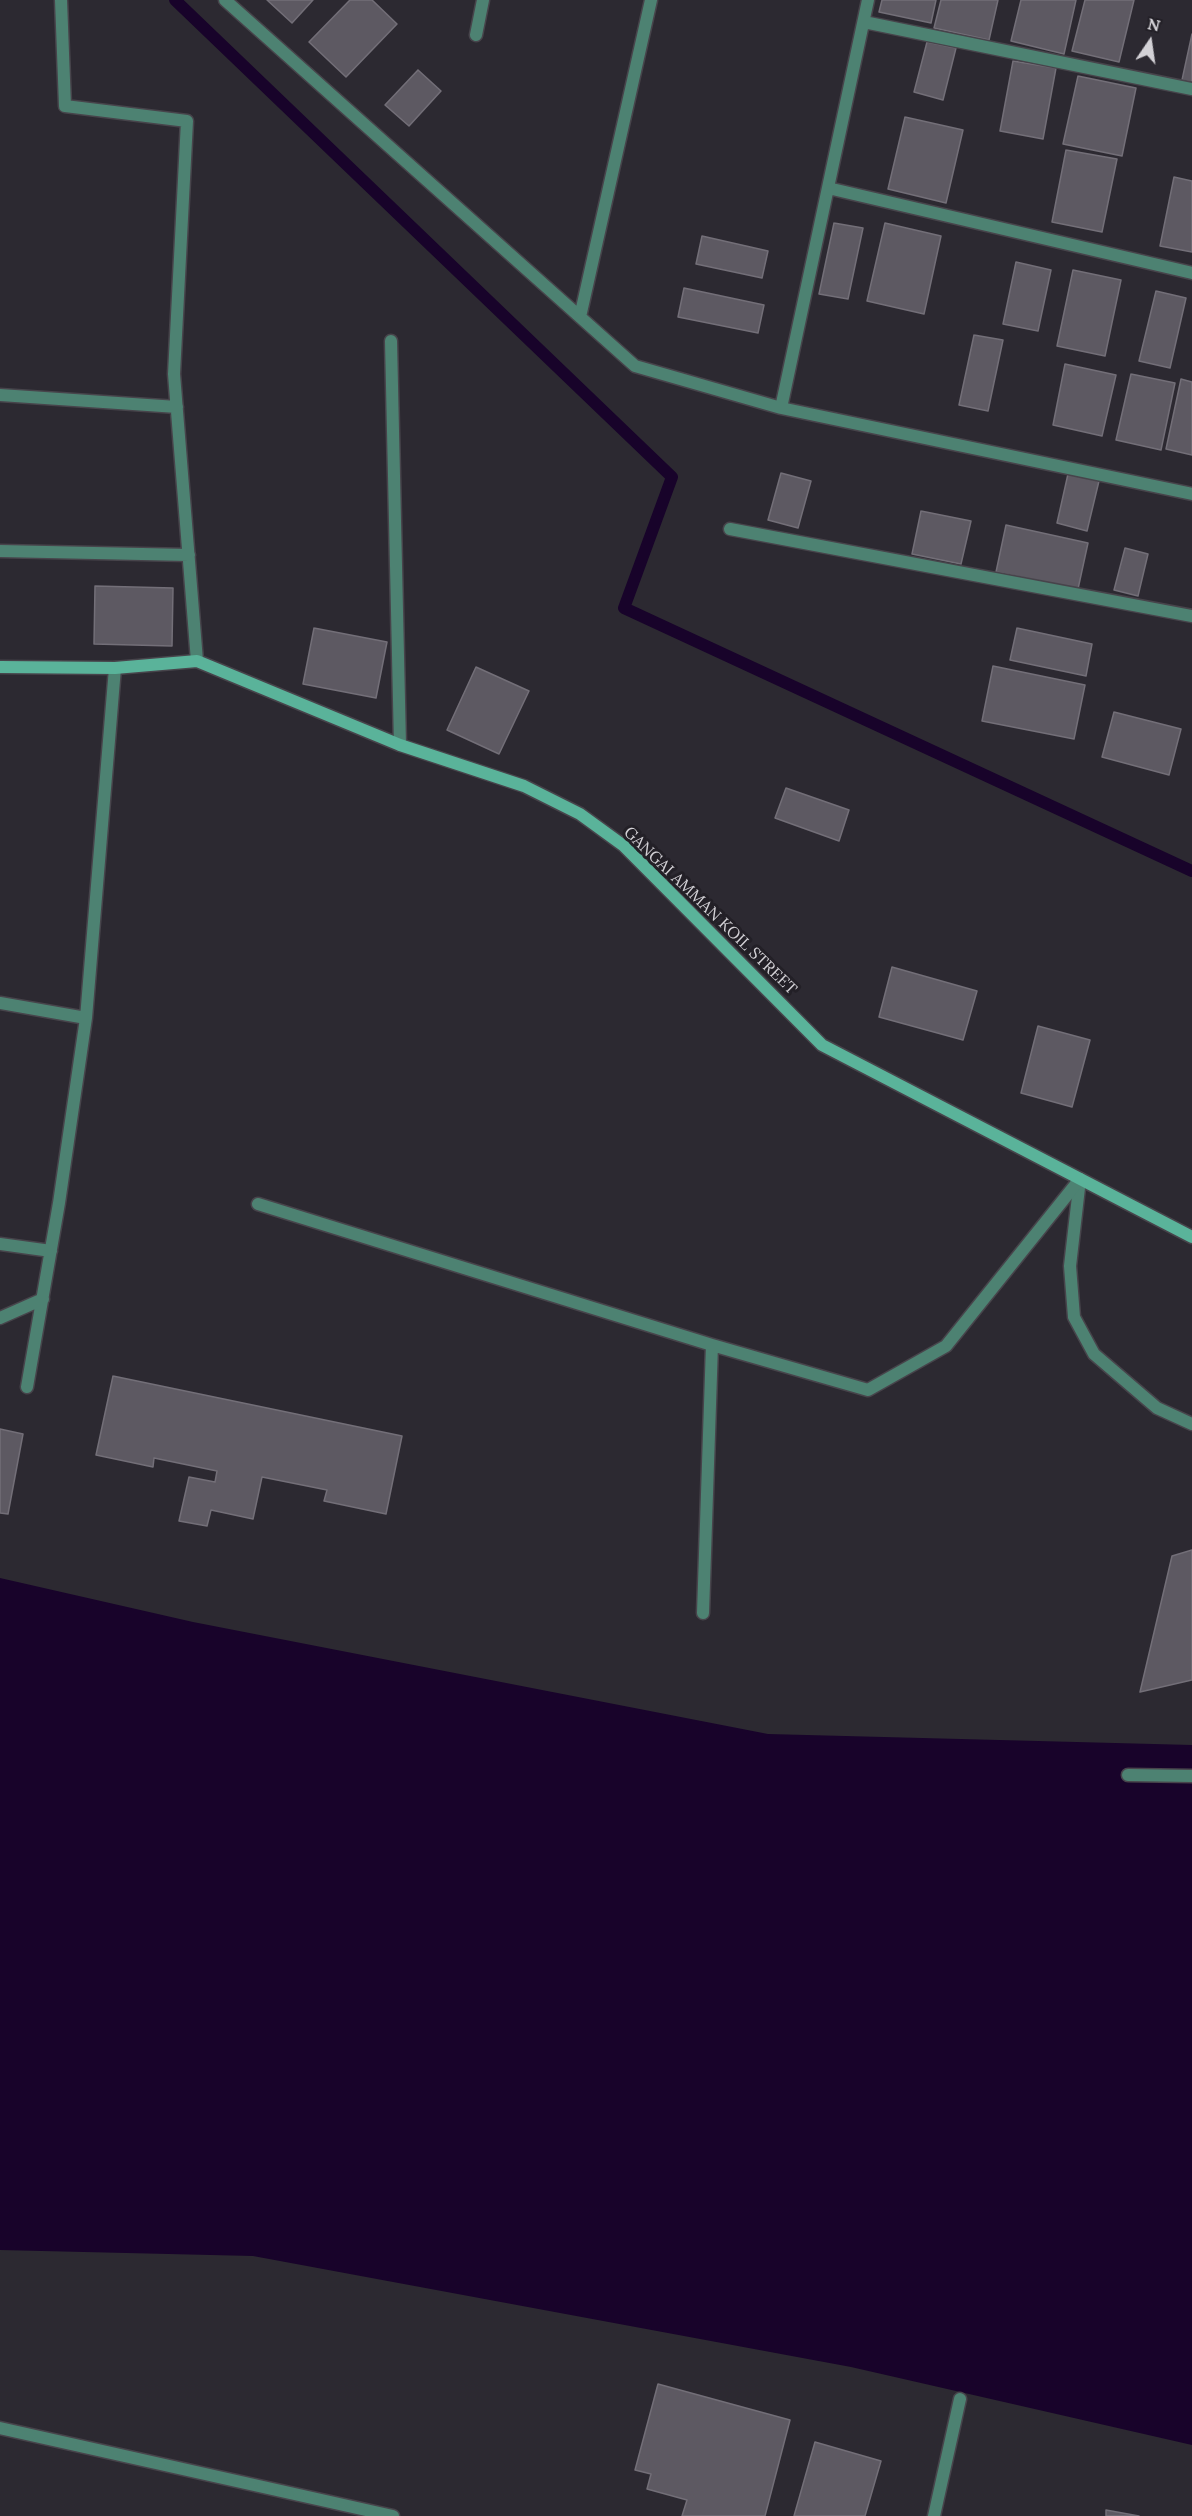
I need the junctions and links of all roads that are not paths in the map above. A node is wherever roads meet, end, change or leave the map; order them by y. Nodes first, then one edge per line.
1 (61, 0) edge
2 (225, 0) edge
3 (483, 0) edge
4 (651, 0) edge
5 (868, 0) edge
6 (864, 22) junction
7 (476, 35) dead end
8 (1192, 89) edge
9 (828, 188) junction
10 (1192, 273) edge
11 (580, 317) junction
12 (391, 341) dead end
13 (0, 395) edge
14 (177, 407) junction
15 (781, 408) junction
16 (1192, 494) edge
17 (730, 529) dead end
18 (0, 551) edge
19 (189, 555) junction
20 (1192, 616) edge
21 (197, 661) junction
22 (0, 667) edge
23 (115, 668) junction
24 (400, 745) junction
25 (0, 1003) edge
26 (86, 1018) junction
27 (1080, 1179) junction
28 (258, 1204) dead end
29 (1192, 1237) edge
30 (0, 1244) edge
31 (51, 1251) junction
32 (43, 1299) junction
33 (0, 1318) edge
34 (712, 1345) junction
35 (27, 1387) dead end
36 (1192, 1424) edge
37 (703, 1613) dead end
38 (1128, 1775) dead end
39 (1192, 1776) edge
40 (960, 2399) dead end
41 (1, 2432) edge
42 (393, 2516) edge
43 (934, 2516) edge

1 - 14 street
2 - 11 street
3 - 7 street
4 - 11 street
5 - 6 street
6 - 8 street
6 - 9 street
9 - 10 street
9 - 15 street
11 - 15 street
12 - 24 street
13 - 14 street
14 - 19 street
15 - 16 street
17 - 20 street
18 - 19 street
19 - 21 street
21 - 23 street, GANGAI AMMAN KOIL STREET
21 - 24 street, GANGAI AMMAN KOIL STREET
22 - 23 street, GANGAI AMMAN KOIL STREET
23 - 26 street
24 - 27 street, GANGAI AMMAN KOIL STREET
25 - 26 street
26 - 31 street
27 - 29 street, GANGAI AMMAN KOIL STREET
27 - 34 street
27 - 36 street
28 - 34 street
30 - 31 street
31 - 32 street
32 - 33 street
32 - 35 street
34 - 37 street
38 - 39 street
40 - 43 street
41 - 42 street

